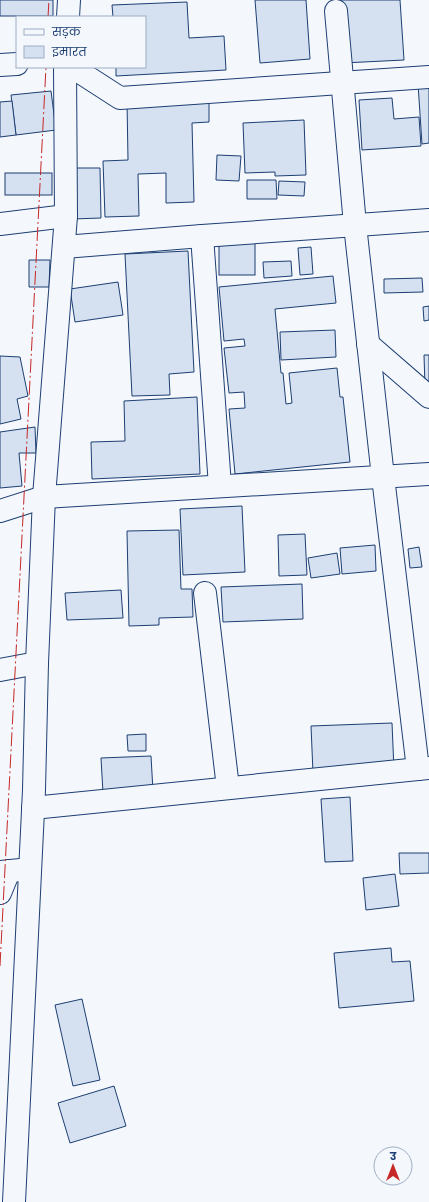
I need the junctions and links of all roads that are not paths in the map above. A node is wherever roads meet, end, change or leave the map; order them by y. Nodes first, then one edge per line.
1 (69, 0) edge
2 (336, 11) dead end
3 (68, 16) edge
4 (16, 64) edge
5 (0, 65) edge
6 (65, 68) edge
7 (74, 68) edge
8 (429, 77) edge
9 (342, 83) junction
10 (66, 216) junction
11 (429, 220) edge
12 (0, 224) edge
13 (355, 225) junction
14 (202, 236) junction
15 (64, 247) junction
16 (368, 344) junction
17 (429, 396) edge
18 (429, 474) edge
19 (382, 477) junction
20 (220, 486) junction
21 (44, 496) junction
22 (0, 511) edge
23 (205, 594) dead end
24 (37, 663) junction
25 (0, 670) edge
26 (424, 768) edge
27 (228, 788) junction
28 (33, 808) junction
29 (30, 869) junction
30 (4, 872) edge
31 (0, 893) edge
32 (14, 1202) edge

1 - 3 street
2 - 9 street
4 - 5 street
6 - 10 street
7 - 9 street
8 - 9 street
9 - 13 street
10 - 12 street
10 - 15 street
11 - 13 street
13 - 14 street
13 - 16 street
14 - 15 street
14 - 20 street
15 - 21 street
16 - 17 street
16 - 19 street
18 - 19 street
19 - 20 street
19 - 26 street
20 - 21 street
21 - 22 street
21 - 24 street
23 - 27 street
24 - 25 street
24 - 28 street
26 - 27 street
27 - 28 street
28 - 29 street
29 - 30 street
29 - 32 street
30 - 31 street

